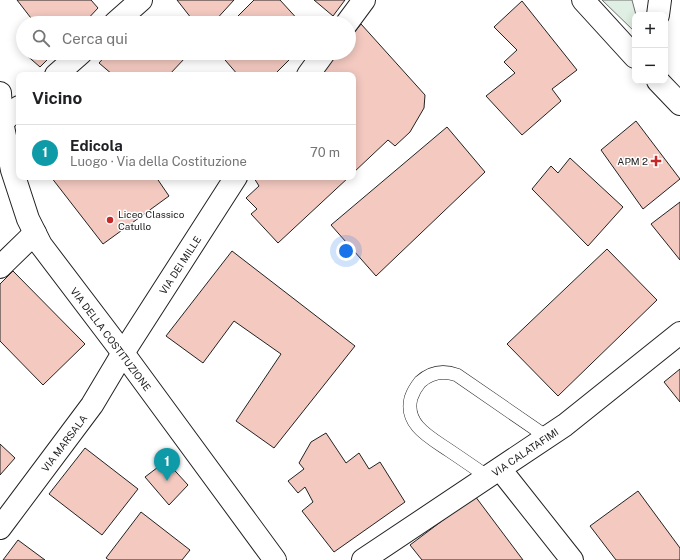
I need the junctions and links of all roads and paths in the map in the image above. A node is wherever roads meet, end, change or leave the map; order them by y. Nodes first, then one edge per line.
1 (141, 0) edge
2 (364, 0) edge
3 (583, 0) edge
4 (123, 16) edge
5 (352, 16) edge
6 (632, 53) edge
7 (73, 60) edge
8 (319, 60) edge
9 (59, 72) edge
10 (310, 72) edge
11 (661, 84) edge
12 (0, 93) edge
13 (680, 104) edge
14 (16, 110) edge
15 (1, 123) edge
16 (234, 180) edge
17 (35, 233) junction
18 (0, 267) edge
19 (680, 333) edge
20 (123, 353) junction
21 (547, 437) junction
22 (494, 473) junction
23 (0, 528) edge
24 (392, 552) edge
25 (275, 560) edge
26 (363, 560) edge
27 (572, 560) edge

1 - 4 street
2 - 5 street
3 - 6 street
7 - 9 street
8 - 10 street
11 - 13 street
12 - 15 street, VIA DELLA COSTITUZIONE
14 - 15 street
15 - 17 street, VIA DELLA COSTITUZIONE
16 - 20 street, VIA DEI MILLE
17 - 18 street
17 - 20 street, VIA DELLA COSTITUZIONE
19 - 21 street, VIA CALATAFIMI
20 - 23 street, VIA MARSALA
20 - 25 street, VIA DELLA COSTITUZIONE
21 - 22 street, VIA CALATAFIMI
21 - 22 lane
22 - 24 street, VIA CALATAFIMI
22 - 27 street
24 - 26 street, VIA CALATAFIMI

